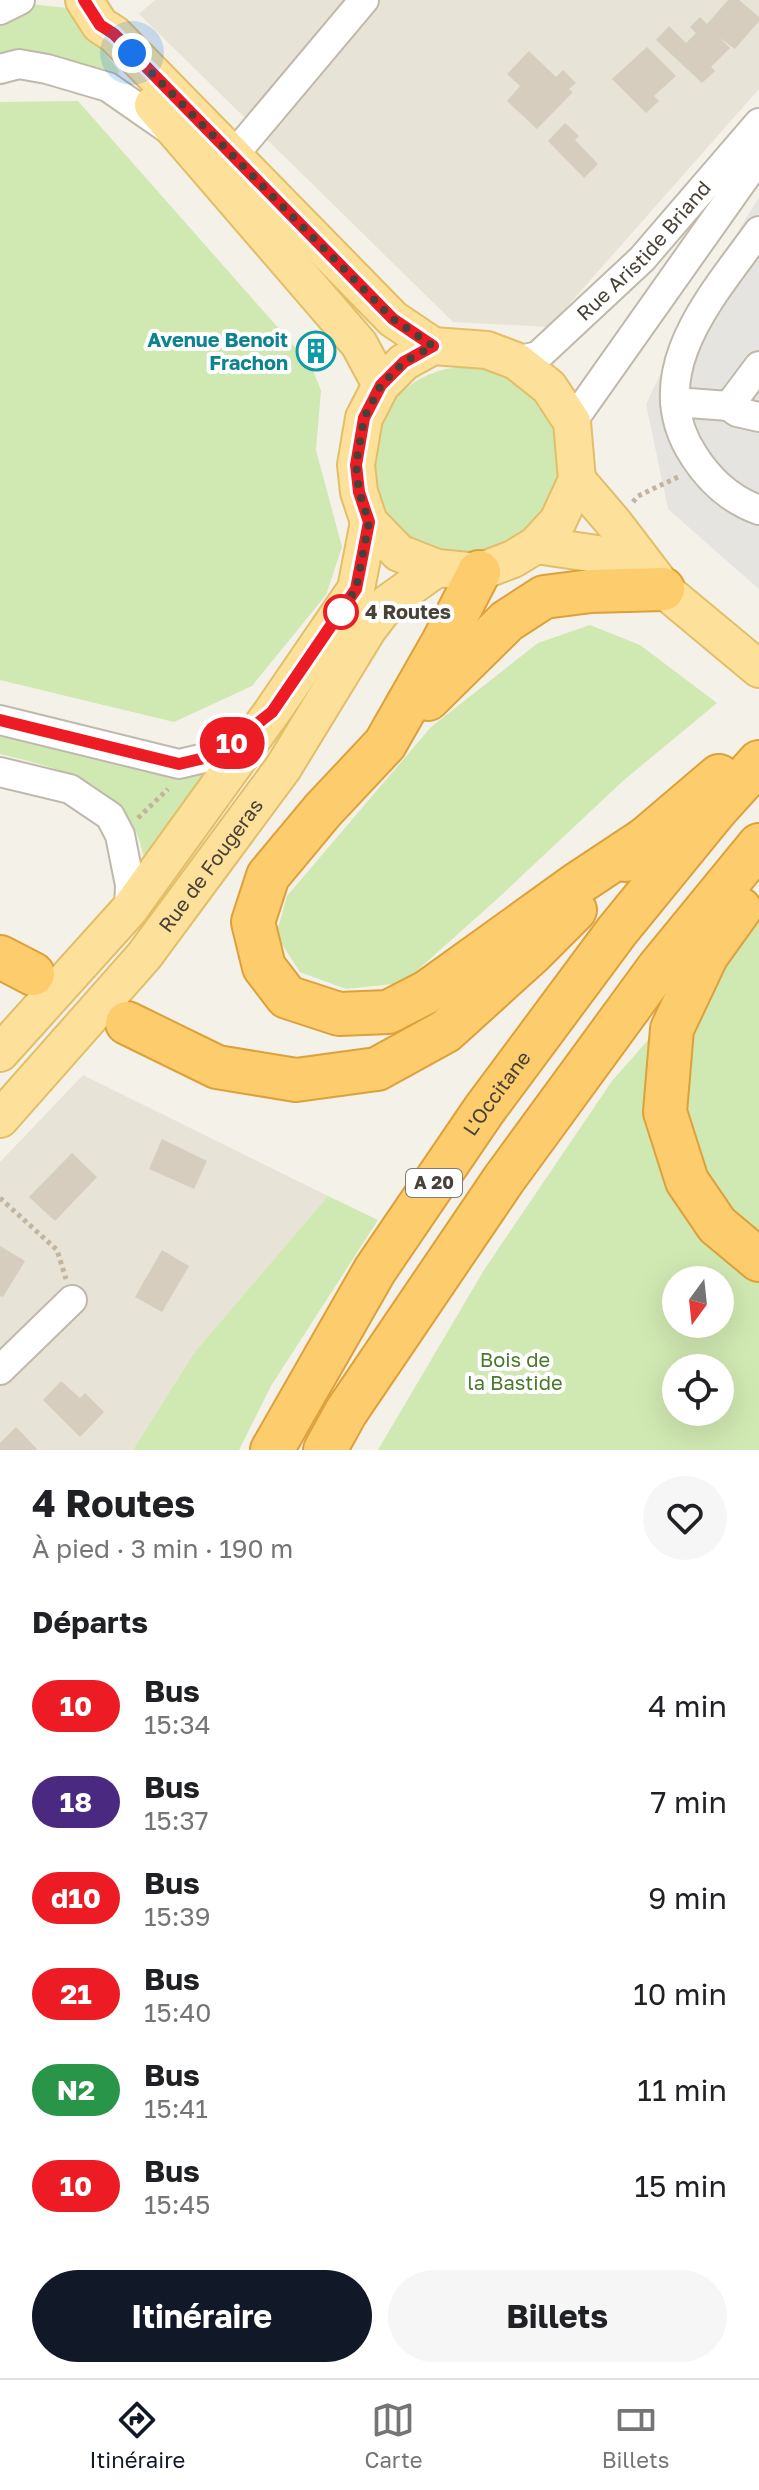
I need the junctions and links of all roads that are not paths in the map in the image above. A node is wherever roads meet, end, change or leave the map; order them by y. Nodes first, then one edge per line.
1 (20, 0) edge
2 (364, 0) edge
3 (0, 10) edge
4 (92, 12) edge
5 (0, 69) edge
6 (759, 123) edge
7 (178, 135) junction
8 (759, 152) edge
9 (233, 156) junction
10 (759, 231) edge
11 (433, 346) junction
12 (516, 361) junction
13 (759, 366) edge
14 (381, 385) junction
15 (675, 402) junction
16 (729, 406) junction
17 (759, 417) edge
18 (572, 422) junction
19 (577, 480) junction
20 (759, 510) edge
21 (369, 522) junction
22 (536, 545) junction
23 (437, 568) junction
24 (479, 572) junction
25 (663, 589) junction
26 (750, 662) edge
27 (272, 712) junction
28 (0, 720) edge
29 (759, 742) edge
30 (385, 744) junction
31 (759, 762) edge
32 (0, 772) edge
33 (645, 839) junction
34 (759, 845) edge
35 (759, 879) edge
36 (129, 910) junction
37 (127, 1023) dead end
38 (0, 1053) edge
39 (0, 1119) edge
40 (759, 1260) edge
41 (72, 1300) road end
42 (0, 1370) edge
43 (272, 1450) edge
44 (325, 1450) edge

1 - 3 street
2 - 9 street
4 - 7 main road
4 - 9 main road
5 - 7 street
6 - 12 street, Rue Aristide Briand
7 - 14 main road
8 - 18 street, Rue Aristide Briand
9 - 11 main road
10 - 15 street
11 - 12 main road
11 - 14 main road
12 - 18 main road
13 - 16 street
14 - 21 main road
15 - 16 street
15 - 20 street
16 - 17 street
18 - 19 main road
19 - 22 main road
19 - 25 main road
21 - 23 main road
21 - 27 main road, Rue de Fougeras
22 - 24 main road
22 - 25 main road
23 - 24 main road
23 - 39 main road, Rue de Fougeras
24 - 30 highway
25 - 26 main road
25 - 30 highway
27 - 28 street
27 - 36 main road, Rue de Fougeras
29 - 33 highway
30 - 33 highway
31 - 43 highway, L'Occitane / A 20
32 - 36 street
33 - 37 highway
34 - 44 highway, A 20
35 - 40 highway
36 - 38 main road, Rue de Fougeras
41 - 42 street

